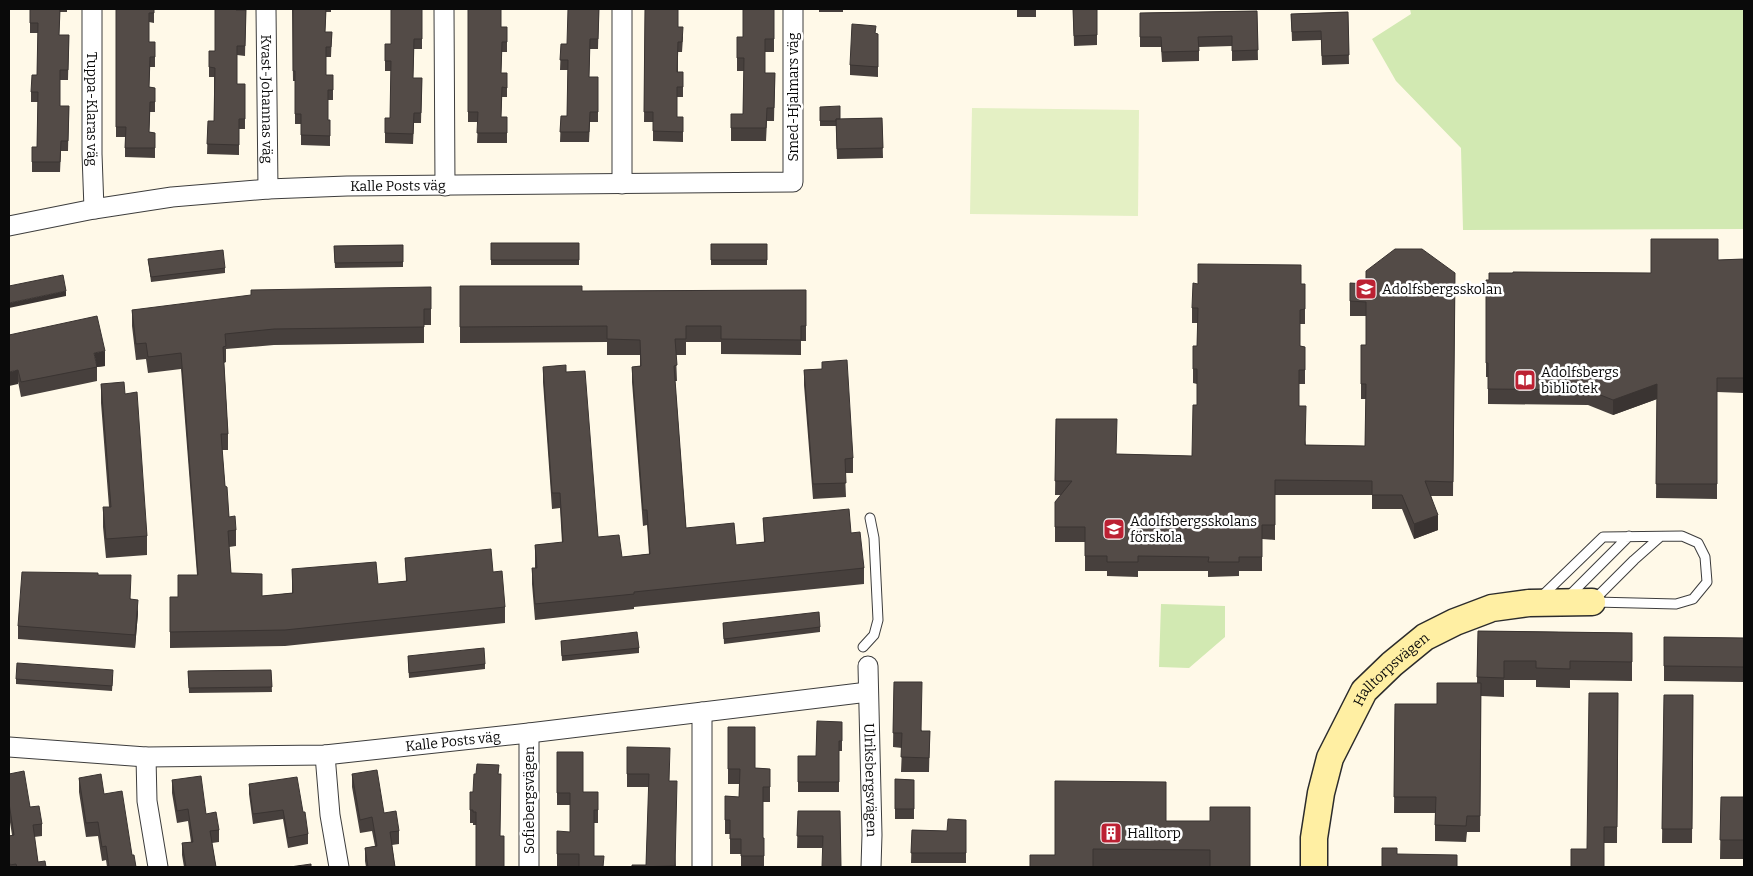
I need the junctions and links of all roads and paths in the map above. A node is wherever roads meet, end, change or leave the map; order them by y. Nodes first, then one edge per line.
1 (92, 9) edge
2 (266, 9) edge
3 (444, 9) edge
4 (622, 9) edge
5 (793, 9) edge
6 (790, 182) joint
7 (622, 184) junction
8 (445, 186) junction
9 (268, 189) junction
10 (94, 209) junction
11 (9, 226) edge
12 (870, 518) dead end
13 (1629, 536) junction
14 (1660, 537) junction
15 (1563, 602) junction
16 (1592, 602) junction
17 (1535, 604) junction
18 (863, 648) dead end
19 (868, 666) dead end
20 (868, 692) junction
21 (702, 712) junction
22 (529, 733) junction
23 (9, 747) edge
24 (324, 754) junction
25 (146, 757) junction
26 (158, 867) edge
27 (339, 867) edge
28 (529, 867) edge
29 (702, 867) edge
30 (871, 867) edge
31 (1314, 867) edge

1 - 10 street, Tuppa-Klaras väg
2 - 9 street, Kvast-Johannas väg
3 - 8 street
4 - 7 street
5 - 6 street, Smed-Hjalmars väg
6 - 7 street, Kalle Posts väg
7 - 8 street, Kalle Posts väg
8 - 9 street, Kalle Posts väg
9 - 10 street, Kalle Posts väg
10 - 11 street, Kalle Posts väg
12 - 18 lane
13 - 14 lane
13 - 15 lane
13 - 17 lane
14 - 16 lane
14 - 16 lane
15 - 16 street, Halltorpsvägen
15 - 17 street, Halltorpsvägen
17 - 31 street, Halltorpsvägen
19 - 20 street
20 - 21 street, Kalle Posts väg
20 - 30 street, Ulriksbergsvägen
21 - 22 street, Kalle Posts väg
21 - 29 street
22 - 24 street, Kalle Posts väg
22 - 28 street, Sofiebergsvägen
23 - 25 street, Kalle Posts väg
24 - 25 street, Kalle Posts väg
24 - 27 street
25 - 26 street

